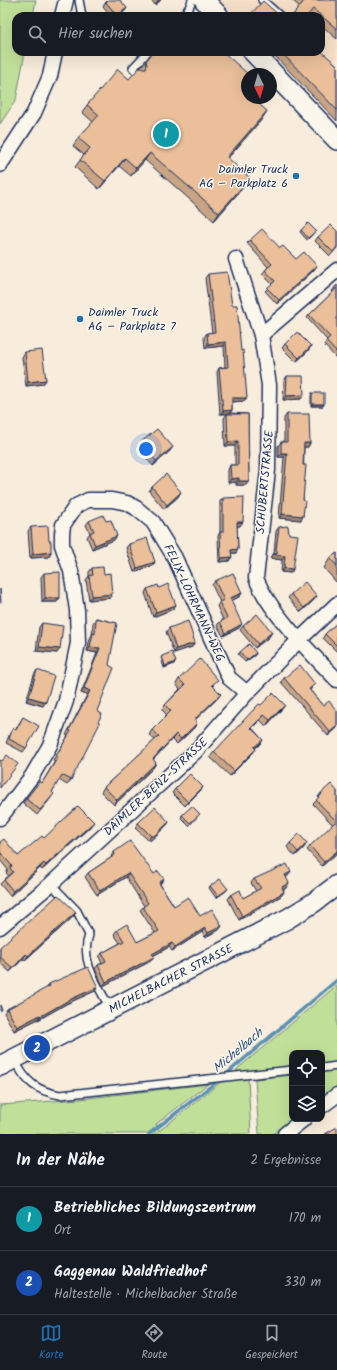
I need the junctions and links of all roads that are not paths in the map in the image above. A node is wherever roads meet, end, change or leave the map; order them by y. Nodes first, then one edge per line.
1 (66, 0) edge
2 (79, 0) edge
3 (192, 0) edge
4 (204, 0) edge
5 (262, 0) edge
6 (63, 12) edge
7 (81, 12) edge
8 (186, 12) edge
9 (215, 12) edge
10 (276, 12) edge
11 (54, 56) edge
12 (144, 56) edge
13 (257, 56) edge
14 (137, 72) edge
15 (337, 140) edge
16 (0, 165) edge
17 (236, 259) dead end
18 (337, 270) edge
19 (261, 335) junction
20 (337, 604) edge
21 (299, 640) junction
22 (337, 680) edge
23 (247, 693) junction
24 (0, 818) edge
25 (51, 884) junction
26 (337, 885) edge
27 (1, 924) edge
28 (111, 1010) junction
29 (7, 1063) edge
30 (337, 1066) edge
31 (325, 1068) edge
32 (289, 1070) edge
33 (337, 1095) edge
34 (325, 1104) edge
35 (300, 1122) edge
36 (285, 1134) edge

1 - 6 street
2 - 7 lane
3 - 8 lane
4 - 9 main road
5 - 10 lane
11 - 16 street
12 - 14 lane
13 - 15 main road
17 - 19 street, SCHUBERTSTRASSE
18 - 19 street
19 - 21 street, SCHUBERTSTRASSE
20 - 21 street, DAIMLER-BENZ-STRASSE
21 - 22 street, SCHUBERTSTRASSE
21 - 23 street, DAIMLER-BENZ-STRASSE
23 - 24 street, FELIX-LOHRMANN-WEG
23 - 25 street, DAIMLER-BENZ-STRASSE
25 - 27 street, DAIMLER-BENZ-STRASSE
25 - 28 lane
26 - 28 main road, MICHELBACHER STRASSE
28 - 29 main road, MICHELBACHER STRASSE
29 - 32 lane
30 - 31 lane
33 - 34 street
35 - 36 street

